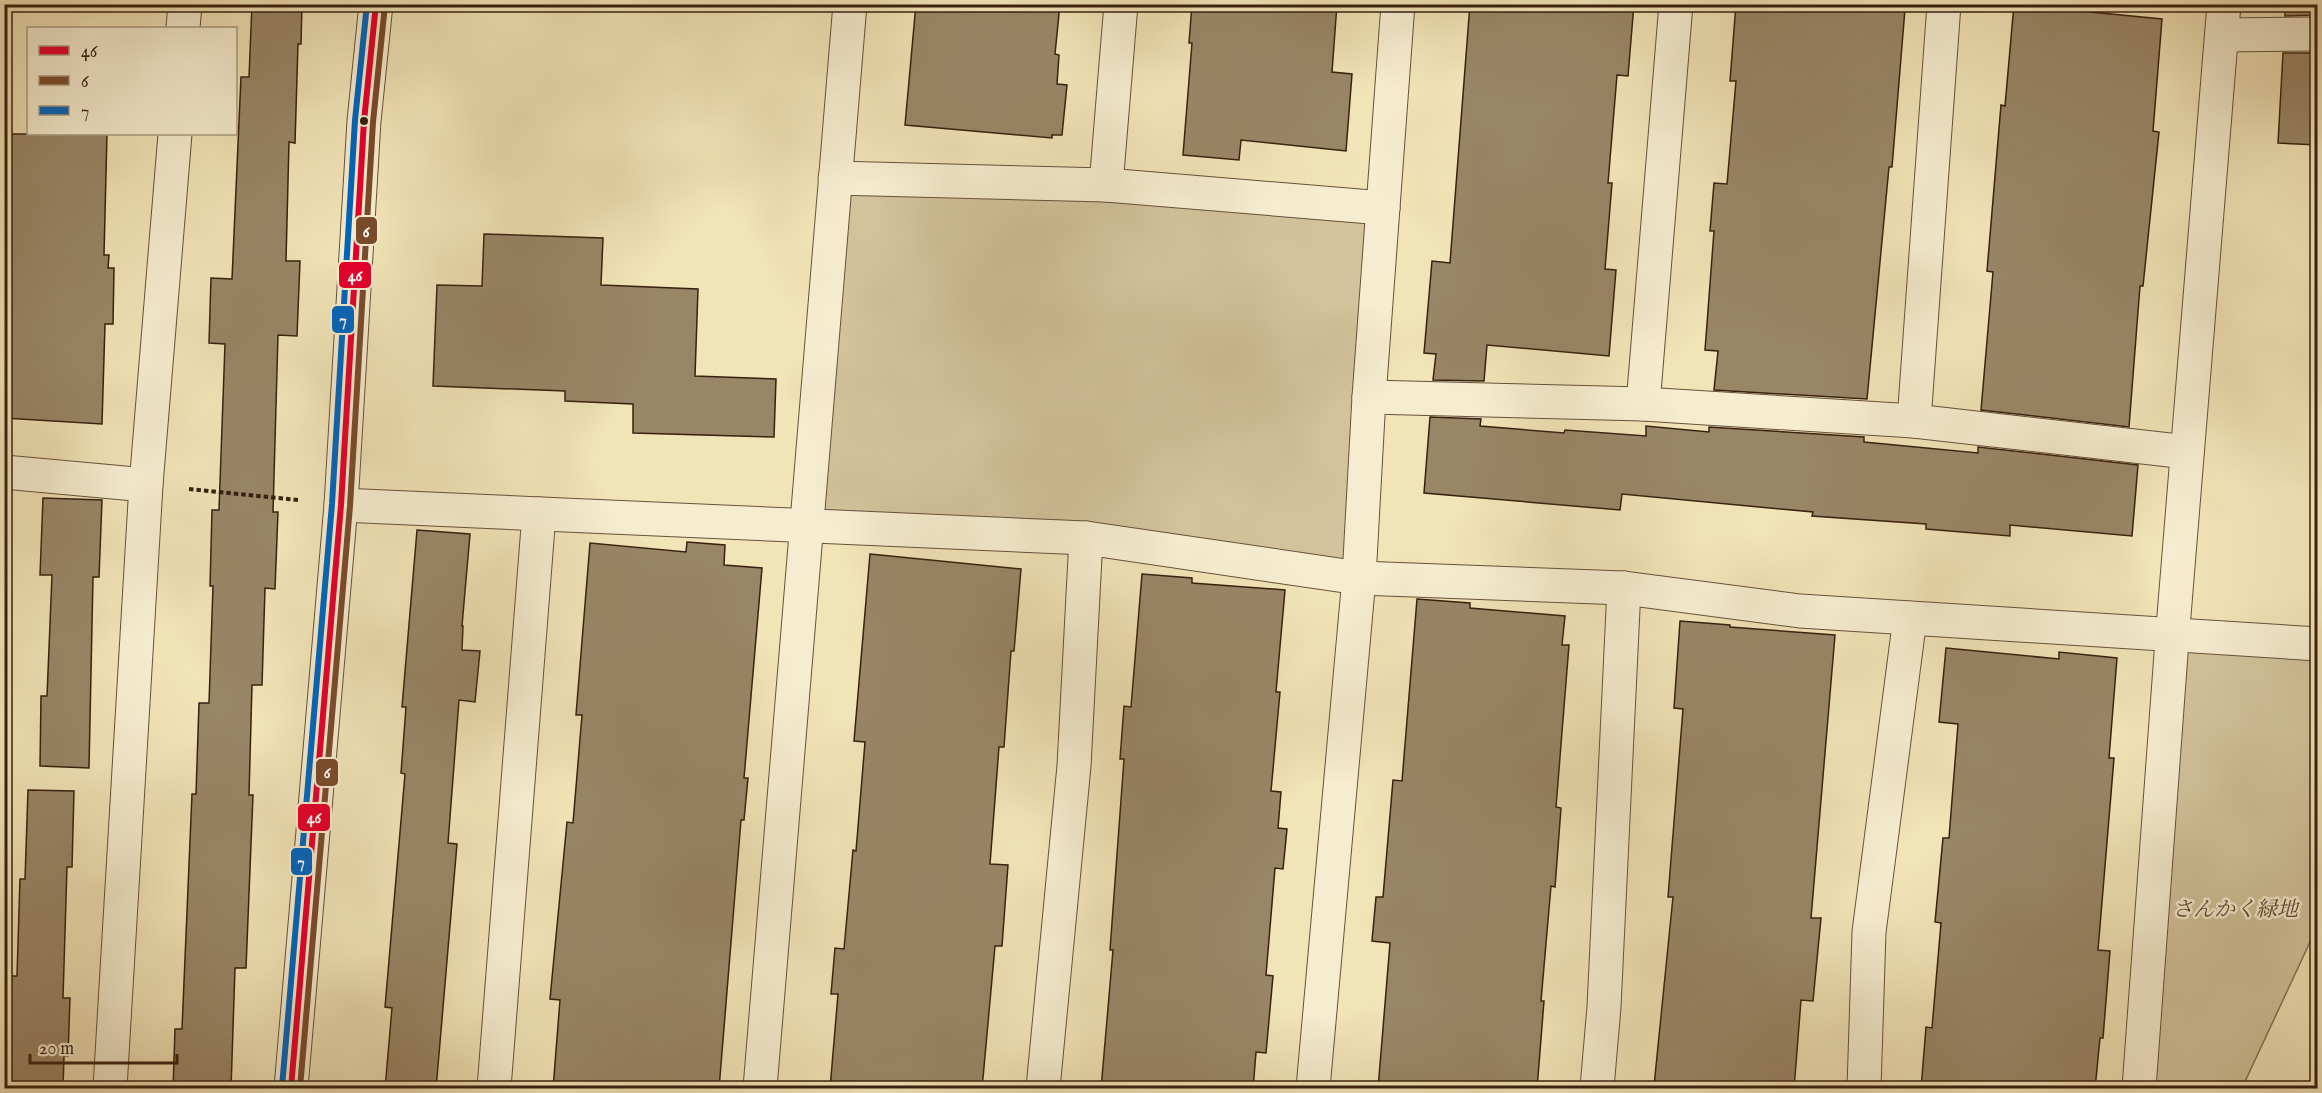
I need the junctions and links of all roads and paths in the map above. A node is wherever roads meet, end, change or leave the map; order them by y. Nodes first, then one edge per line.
1 (185, 4) edge
2 (376, 4) edge
3 (850, 4) edge
4 (1121, 4) edge
5 (1398, 4) edge
6 (1676, 4) edge
7 (1944, 4) edge
8 (2223, 20) edge
9 (183, 27) edge
10 (2318, 34) edge
11 (175, 135) edge
12 (835, 178) junction
13 (1106, 185) junction
14 (1383, 208) junction
15 (1369, 397) junction
16 (1642, 404) junction
17 (1914, 421) junction
18 (2187, 452) junction
19 (4, 472) edge
20 (146, 485) junction
21 (340, 505) junction
22 (539, 514) junction
23 (806, 526) junction
24 (1086, 538) junction
25 (1359, 578) junction
26 (1624, 588) junction
27 (1910, 618) junction
28 (2172, 635) junction
29 (2318, 644) edge
30 (110, 1089) edge
31 (291, 1089) edge
32 (494, 1089) edge
33 (760, 1089) edge
34 (1043, 1089) edge
35 (1313, 1089) edge
36 (1597, 1089) edge
37 (1864, 1089) edge
38 (2139, 1089) edge

1 - 9 street
2 - 21 street
3 - 12 street
4 - 13 street
5 - 14 street
6 - 16 street
7 - 17 street
8 - 10 street
8 - 18 street
11 - 20 street
12 - 13 street
12 - 23 street
13 - 14 street
14 - 15 street
15 - 16 street
15 - 25 street
16 - 17 street
17 - 18 street
18 - 28 street
19 - 20 street
20 - 21 path
20 - 30 street
21 - 22 street
21 - 31 street
22 - 23 street
22 - 32 street
23 - 24 street
23 - 33 street
24 - 25 street
24 - 34 street
25 - 26 street
25 - 35 street
26 - 27 street
26 - 36 street
27 - 28 street
27 - 37 street
28 - 29 street
28 - 38 street

